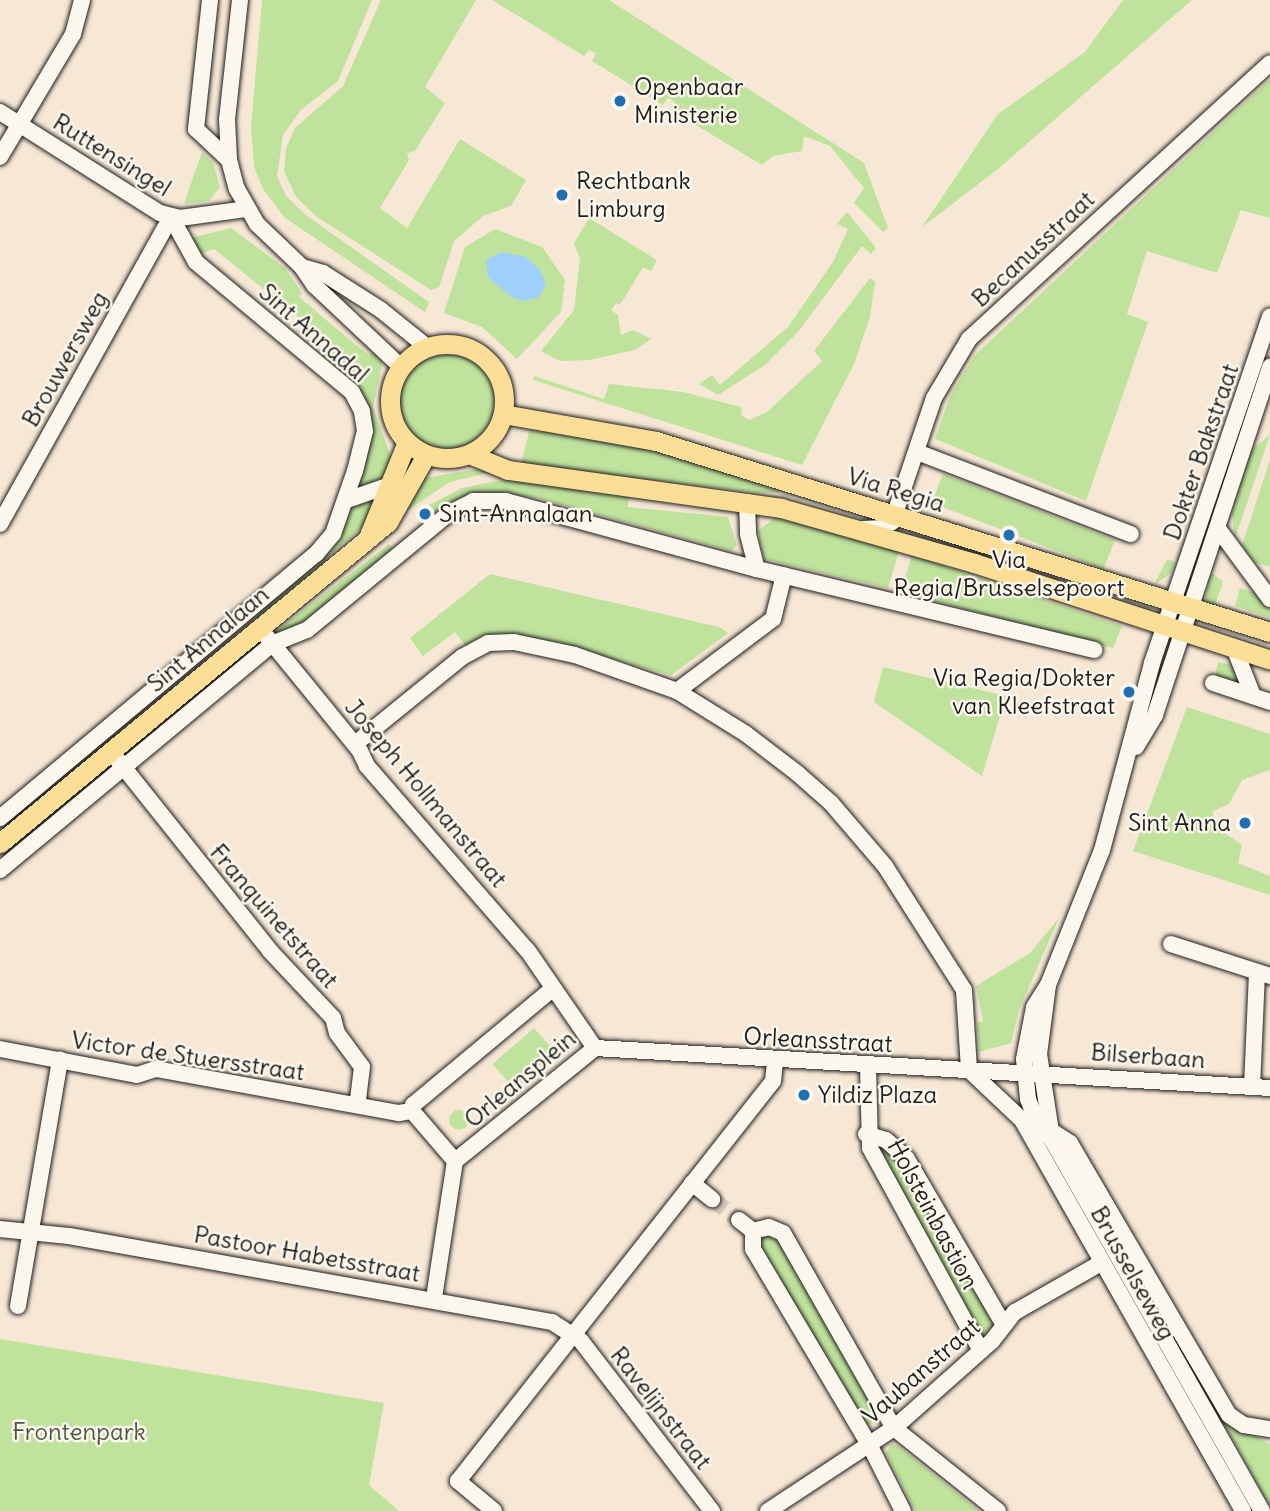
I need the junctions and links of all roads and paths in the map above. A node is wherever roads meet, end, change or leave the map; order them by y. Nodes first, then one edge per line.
1 (82, 0) edge
2 (210, 0) edge
3 (240, 0) edge
4 (1270, 63) edge
5 (0, 112) edge
6 (20, 125) junction
7 (0, 157) edge
8 (229, 160) junction
9 (247, 209) junction
10 (171, 217) junction
11 (302, 267) junction
12 (1270, 317) edge
13 (427, 348) junction
14 (401, 366) junction
15 (1270, 367) edge
16 (1243, 401) junction
17 (503, 414) junction
18 (1254, 418) junction
19 (1270, 424) edge
20 (407, 442) junction
21 (916, 452) junction
22 (469, 454) junction
23 (426, 455) junction
24 (387, 486) junction
25 (747, 502) junction
26 (345, 503) junction
27 (896, 515) junction
28 (0, 524) edge
29 (851, 530) junction
30 (1219, 530) junction
31 (1131, 534) dead end
32 (368, 537) junction
33 (757, 569) junction
34 (784, 575) junction
35 (1264, 585) edge
36 (1270, 599) edge
37 (1172, 601) junction
38 (1192, 608) junction
39 (1173, 630) junction
40 (1270, 632) edge
41 (266, 636) junction
42 (1094, 650) dead end
43 (1235, 650) junction
44 (1270, 660) edge
45 (1213, 683) dead end
46 (677, 691) junction
47 (1253, 696) junction
48 (1270, 702) edge
49 (98, 736) junction
50 (355, 744) junction
51 (111, 751) junction
52 (124, 767) junction
53 (0, 818) edge
54 (0, 843) edge
55 (1, 868) edge
56 (1171, 944) dead end
57 (1264, 975) edge
58 (552, 989) junction
59 (595, 1048) junction
60 (0, 1049) edge
61 (60, 1060) junction
62 (775, 1061) junction
63 (868, 1066) junction
64 (969, 1070) junction
65 (1032, 1070) junction
66 (1252, 1087) junction
67 (1270, 1088) edge
68 (356, 1105) junction
69 (412, 1111) junction
70 (866, 1133) junction
71 (1051, 1135) junction
72 (455, 1161) junction
73 (692, 1183) junction
74 (712, 1199) tunnel mouth
75 (739, 1220) tunnel mouth
76 (0, 1229) edge
77 (753, 1231) junction
78 (30, 1232) junction
79 (1101, 1264) junction
80 (434, 1298) junction
81 (18, 1306) dead end
82 (1004, 1325) junction
83 (573, 1334) junction
84 (981, 1351) junction
85 (894, 1428) junction
86 (1270, 1429) edge
87 (870, 1446) junction
88 (1238, 1509) edge
89 (495, 1511) edge
90 (712, 1511) edge
91 (768, 1511) edge
92 (903, 1511) edge
93 (998, 1511) edge
94 (1262, 1511) edge

1 - 6 street
2 - 8 street
3 - 8 street
4 - 21 street, Becanusstraat
5 - 6 street, Ruttensingel
6 - 7 street
6 - 10 street, Ruttensingel
8 - 9 street
9 - 10 street, Ruttensingel
9 - 11 street, Sint Annadal
10 - 26 street, Sint Annadal
10 - 28 street, Brouwersweg
11 - 13 street, Sint Annadal
11 - 14 street, Sint Annadal
12 - 16 street, Dokter Bakstraat
13 - 14 main road
13 - 17 main road
14 - 20 main road
15 - 18 street, Dokter Bakstraat
16 - 18 street
16 - 37 street, Dokter Bakstraat
17 - 22 main road
17 - 27 main road, Via Regia
18 - 19 street
18 - 30 street, Dokter Bakstraat
20 - 23 main road
20 - 24 main road, Sint Annalaan
21 - 27 street, Becanusstraat
21 - 31 street, Via Regia
22 - 23 main road
22 - 25 main road, Via Regia
23 - 32 main road
24 - 26 street
24 - 32 main road, Sint Annalaan
25 - 29 main road, Via Regia
25 - 33 street
26 - 49 street, Sint Annalaan
27 - 29 street
27 - 37 main road, Via Regia
29 - 39 main road, Via Regia
30 - 35 street
30 - 38 street, Dokter Bakstraat
32 - 41 main road, Sint Annalaan
33 - 34 street
33 - 41 street, Sint Annalaan
34 - 42 street
34 - 46 street
35 - 36 street
37 - 38 main road, Via Regia
37 - 39 street, Dokter Bakstraat
38 - 39 street, Dokter Bakstraat
38 - 40 main road, Via Regia
39 - 43 main road, Via Regia
39 - 65 street, Brusselseweg
41 - 50 street, Joseph Hollmanstraat
41 - 51 main road, Sint Annalaan
41 - 52 street, Sint Annalaan
43 - 44 main road, Via Regia
43 - 47 street
45 - 47 street
46 - 50 street
46 - 64 street
47 - 48 street
49 - 51 street, Franquinetstraat
49 - 53 street, Sint Annalaan
50 - 58 street, Joseph Hollmanstraat
51 - 52 street, Franquinetstraat
51 - 54 main road, Sint Annalaan
52 - 55 street, Sint Annalaan
52 - 68 street, Franquinetstraat
56 - 57 street
57 - 66 street
58 - 59 street, Orleansplein
58 - 69 street, Orleansplein
59 - 62 street, Orleansstraat
59 - 72 street, Orleansplein
60 - 61 street, Victor de Stuersstraat
61 - 68 street, Victor de Stuersstraat
61 - 78 street
62 - 63 street, Orleansstraat
62 - 73 street
63 - 64 street, Orleansstraat
63 - 70 street, Holsteinbastion
64 - 65 street, Orleansstraat
64 - 79 street, Brusselseweg
65 - 66 street, Bilserbaan
65 - 71 street, Brusselseweg
66 - 67 street, Bilserbaan
68 - 69 street, Victor de Stuersstraat
69 - 72 street, Orleansplein
70 - 82 street, Holsteinbastion
70 - 84 street, Holsteinbastion
71 - 86 street, Brusselseweg
71 - 94 street, Brusselseweg
72 - 80 street
73 - 74 street
73 - 83 street
75 - 77 street
76 - 78 street, Pastoor Habetsstraat
77 - 85 street
77 - 87 street
78 - 80 street, Pastoor Habetsstraat
78 - 81 street
79 - 82 street, Vaubanstraat
79 - 88 street, Brusselseweg
80 - 83 street, Pastoor Habetsstraat
82 - 84 street, Vaubanstraat
83 - 89 street
83 - 90 street, Ravelijnstraat
84 - 85 street, Vaubanstraat
85 - 87 street, Vaubanstraat
85 - 93 street
87 - 91 street, Vaubanstraat
87 - 92 street

